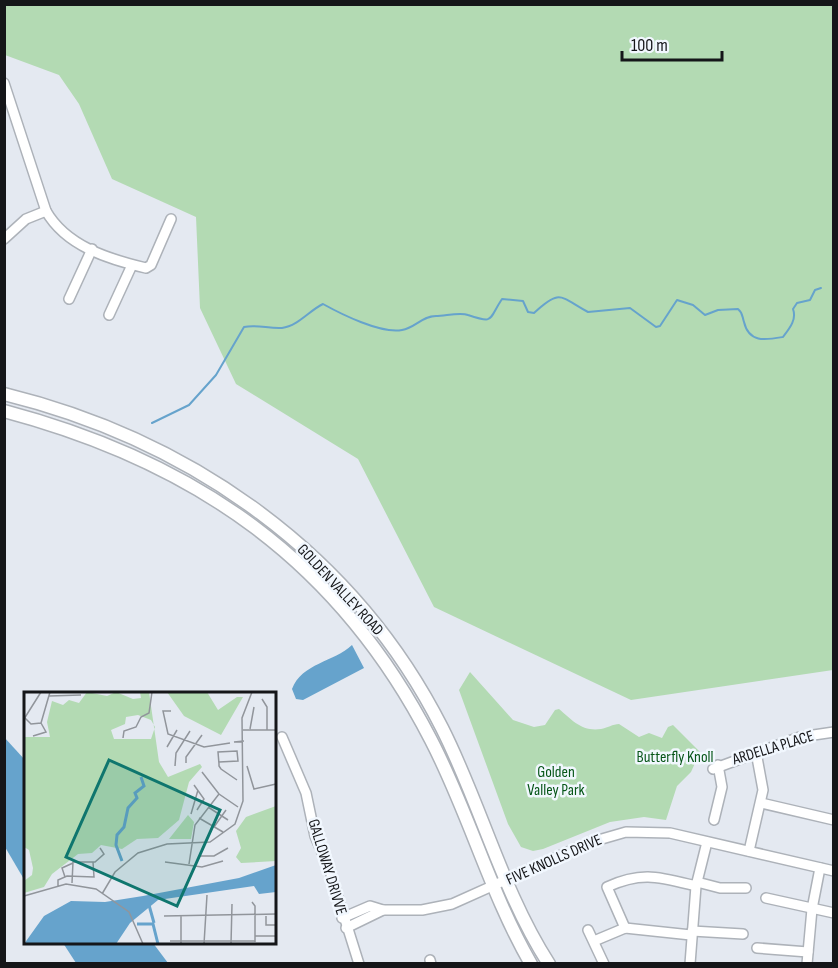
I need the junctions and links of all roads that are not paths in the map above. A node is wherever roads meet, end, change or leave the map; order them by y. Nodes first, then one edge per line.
1 (4, 83) edge
2 (46, 211) junction
3 (171, 219) dead end
4 (4, 239) edge
5 (92, 249) junction
6 (132, 265) junction
7 (69, 299) dead end
8 (109, 315) dead end
9 (4, 394) edge
10 (30, 401) junction
11 (4, 402) edge
12 (4, 411) edge
13 (834, 732) edge
14 (282, 737) dead end
15 (756, 752) junction
16 (761, 803) junction
17 (714, 820) dead end
18 (834, 820) edge
19 (707, 842) junction
20 (749, 851) junction
21 (820, 868) junction
22 (834, 871) edge
23 (507, 880) junction
24 (696, 884) junction
25 (494, 886) junction
26 (746, 888) dead end
27 (766, 898) dead end
28 (812, 909) junction
29 (383, 910) junction
30 (834, 913) edge
31 (342, 918) junction
32 (346, 928) junction
33 (625, 928) junction
34 (588, 930) dead end
35 (692, 933) junction
36 (743, 934) dead end
37 (594, 941) junction
38 (758, 948) dead end
39 (808, 952) junction
40 (359, 963) edge
41 (531, 963) edge
42 (549, 963) edge
43 (604, 963) edge
44 (690, 963) edge
45 (807, 963) edge

1 - 2 street
2 - 4 street
2 - 5 street
3 - 6 street
5 - 6 street
5 - 7 street
6 - 8 street
9 - 10 main road, GOLDEN VALLEY ROAD
10 - 11 main road
10 - 23 main road, GOLDEN VALLEY ROAD
12 - 25 main road, GOLDEN VALLEY ROAD
13 - 15 street, ARDELLA PLACE
14 - 31 street, GALLOWAY DRIVVE
15 - 16 street
15 - 17 street, ARDELLA PLACE
16 - 18 street
16 - 20 street
19 - 20 street, FIVE KNOLLS DRIVE
19 - 23 street, FIVE KNOLLS DRIVE
19 - 24 street
20 - 21 street, FIVE KNOLLS DRIVE
21 - 22 street, FIVE KNOLLS DRIVE
21 - 28 street
23 - 25 street, FIVE KNOLLS DRIVE
23 - 42 main road, GOLDEN VALLEY ROAD
24 - 26 street
24 - 33 street
24 - 35 street
25 - 29 street, FIVE KNOLLS DRIVE
25 - 41 main road, GOLDEN VALLEY ROAD
27 - 28 street
28 - 30 street
28 - 39 street
29 - 31 street, FIVE KNOLLS DRIVE
29 - 32 street
31 - 32 street, GALLOWAY DRIVVE
32 - 40 street, GALLOWAY DRIVVE
33 - 35 street
33 - 37 street
34 - 37 street
35 - 36 street
35 - 44 street
37 - 43 street
38 - 39 street
39 - 45 street

